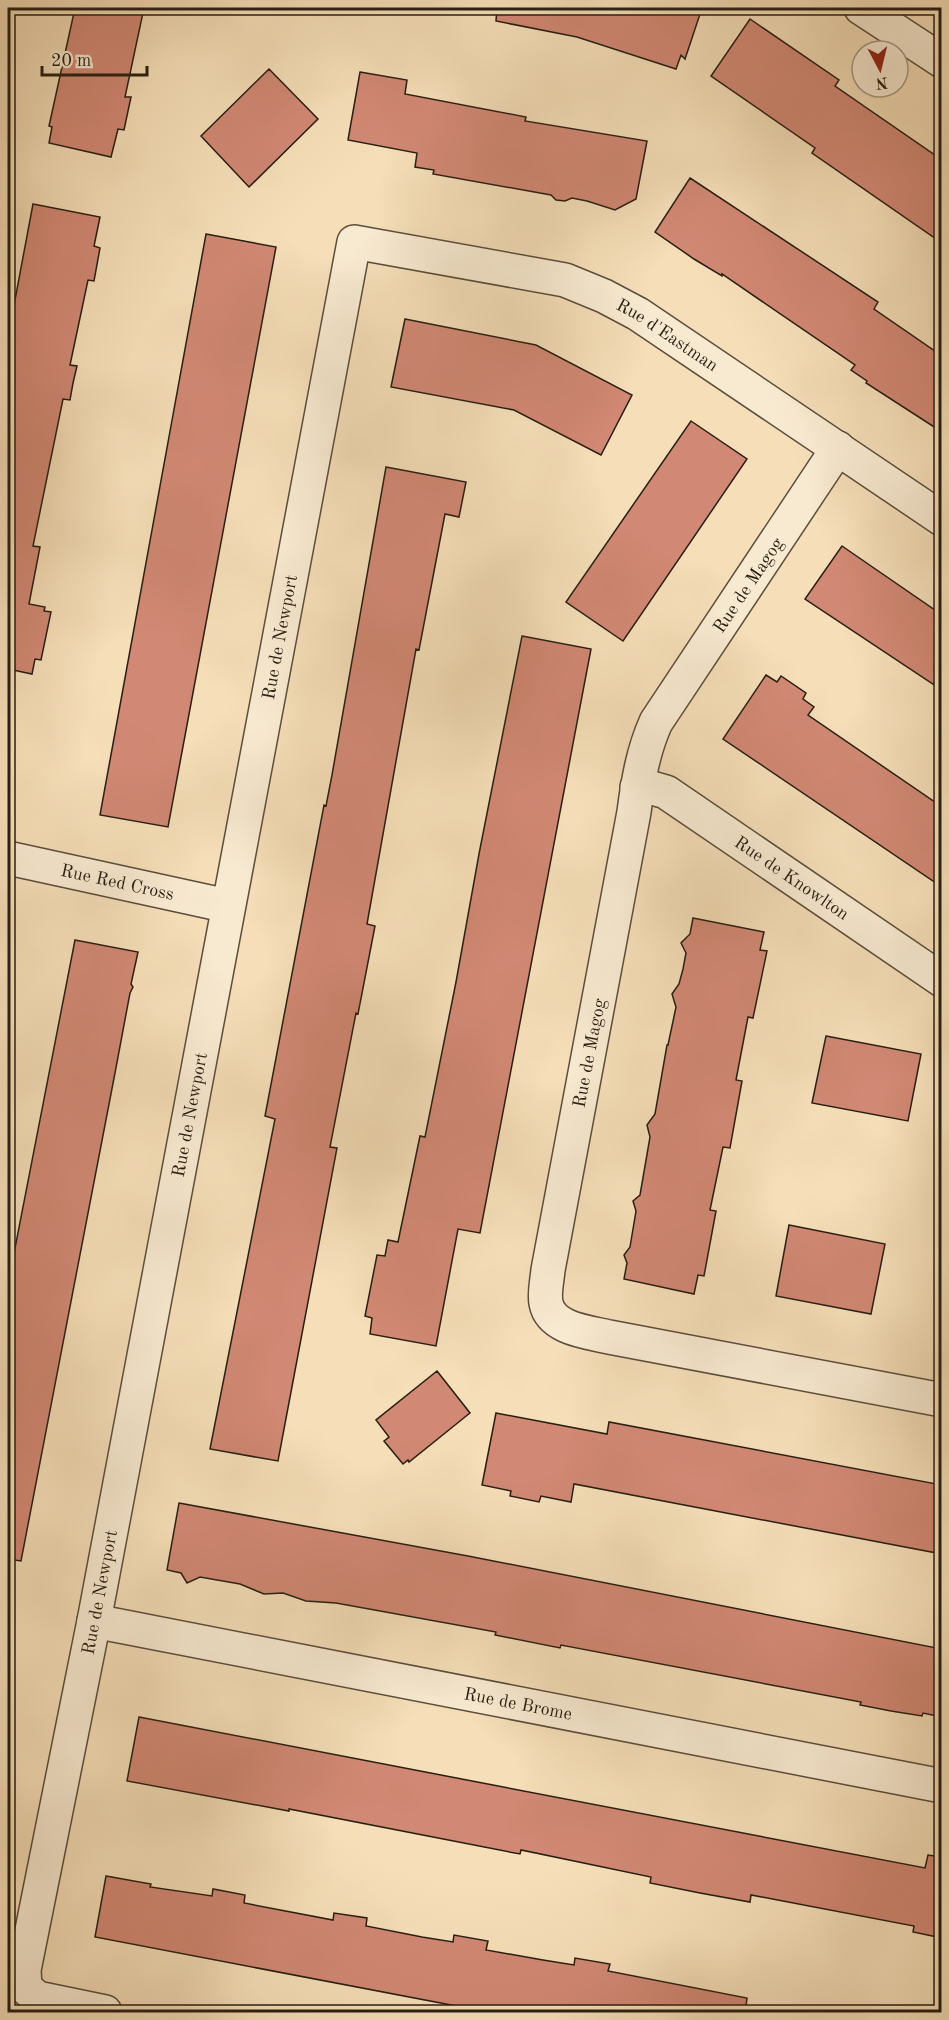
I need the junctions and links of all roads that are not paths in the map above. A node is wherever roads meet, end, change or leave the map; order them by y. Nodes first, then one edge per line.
1 (861, 8) edge
2 (942, 61) edge
3 (354, 242) joint
4 (838, 448) junction
5 (942, 519) edge
6 (637, 787) junction
7 (8, 858) edge
8 (228, 906) junction
9 (942, 980) edge
10 (942, 1400) edge
11 (93, 1621) junction
12 (942, 1786) edge
13 (105, 2013) edge

1 - 2 street
3 - 4 street, Rue d'Eastman
3 - 8 street, Rue de Newport
4 - 5 street, Rue d'Eastman
4 - 6 street, Rue de Magog
6 - 9 street, Rue de Knowlton
6 - 10 street, Rue de Magog
7 - 8 street, Rue Red Cross
8 - 11 street, Rue de Newport
11 - 12 street, Rue de Brome
11 - 13 street, Rue de Newport

